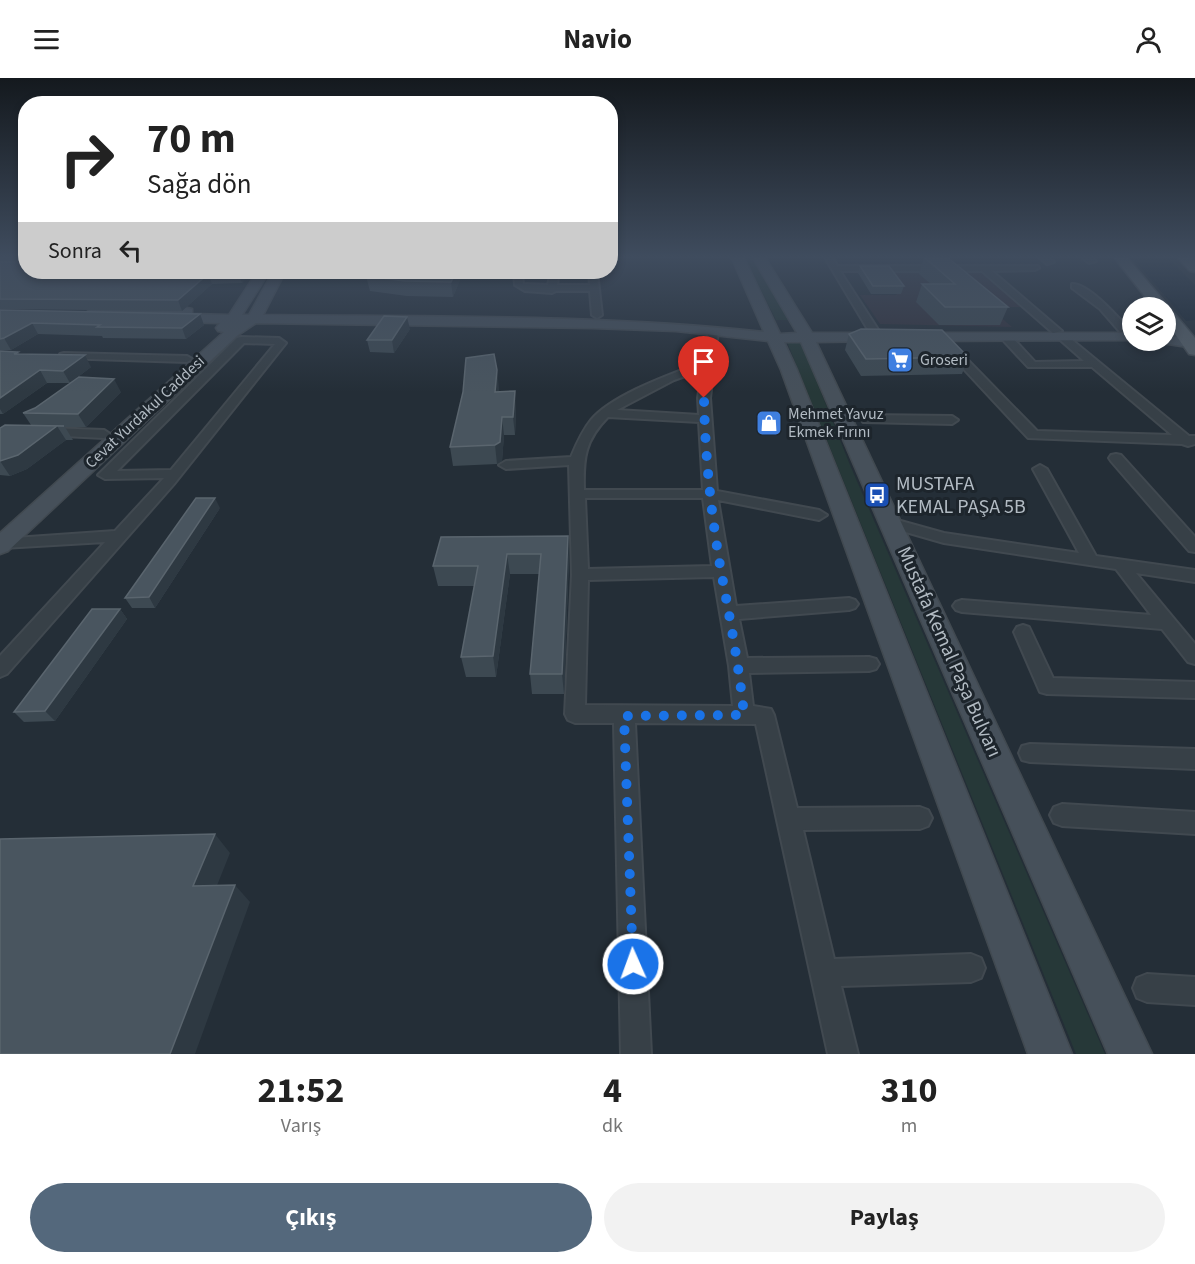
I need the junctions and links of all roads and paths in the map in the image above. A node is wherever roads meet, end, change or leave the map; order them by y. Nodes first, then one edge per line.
1 (236, 302) edge
2 (247, 302) edge
3 (256, 302) edge
4 (596, 302) edge
5 (768, 302) edge
6 (777, 302) edge
7 (855, 302) edge
8 (1022, 302) edge
9 (1095, 302) edge
10 (197, 312) junction
11 (597, 315) junction
12 (245, 316) junction
13 (518, 319) junction
14 (1176, 322) edge
15 (1122, 326) edge
16 (713, 331) junction
17 (874, 331) junction
18 (789, 332) junction
19 (1122, 333) edge
20 (898, 334) junction
21 (1059, 334) junction
22 (1188, 335) edge
23 (940, 337) junction
24 (1006, 337) junction
25 (47, 356) edge
26 (187, 359) junction
27 (708, 364) junction
28 (1094, 364) junction
29 (605, 413) junction
30 (705, 419) junction
31 (867, 419) dead end
32 (952, 420) dead end
33 (35, 432) edge
34 (104, 434) junction
35 (1192, 442) edge
36 (1116, 458) dead end
37 (576, 461) junction
38 (506, 465) dead end
39 (1040, 469) dead end
40 (174, 474) junction
41 (577, 494) junction
42 (710, 494) junction
43 (819, 515) dead end
44 (890, 523) junction
45 (0, 524) edge
46 (120, 536) junction
47 (2, 544) edge
48 (1195, 547) edge
49 (1090, 559) junction
50 (1121, 565) junction
51 (721, 571) junction
52 (580, 575) junction
53 (1195, 576) edge
54 (849, 604) dead end
55 (962, 606) dead end
56 (730, 613) junction
57 (1167, 623) junction
58 (1023, 632) dead end
59 (1195, 657) edge
60 (869, 664) dead end
61 (739, 666) junction
62 (0, 669) edge
63 (1195, 690) edge
64 (744, 715) junction
65 (624, 716) junction
66 (1030, 753) dead end
67 (1195, 759) edge
68 (1062, 815) dead end
69 (920, 818) dead end
70 (788, 819) junction
71 (1195, 823) edge
72 (971, 968) dead end
73 (824, 973) junction
74 (1147, 988) dead end
75 (1195, 991) edge
76 (636, 1054) edge
77 (843, 1054) edge
78 (1050, 1054) edge
79 (1130, 1054) edge

1 - 10 main road
2 - 12 main road, Cevat Yurdakul Caddesi
3 - 12 main road, Cevat Yurdakul Caddesi
4 - 11 street
5 - 18 main road, Mustafa Kemal Paşa Bulvarı
6 - 18 main road, Mustafa Kemal Paşa Bulvarı
7 - 17 street
8 - 21 street
9 - 15 street
10 - 12 main road
10 - 12 main road
11 - 13 main road
11 - 18 main road
12 - 13 main road
12 - 26 main road, Cevat Yurdakul Caddesi
12 - 47 main road, Cevat Yurdakul Caddesi
13 - 16 main road
14 - 22 main road
16 - 18 main road
16 - 27 street
17 - 18 main road
17 - 20 main road
18 - 20 main road
18 - 44 main road, Mustafa Kemal Paşa Bulvarı
18 - 78 main road, Mustafa Kemal Paşa Bulvarı
19 - 21 main road
20 - 21 main road
20 - 23 main road
21 - 24 main road
21 - 28 street
23 - 24 main road
23 - 35 street
24 - 28 street
25 - 26 street
26 - 34 main road, Cevat Yurdakul Caddesi
27 - 29 street
27 - 30 street
28 - 35 street
29 - 30 street
29 - 37 street
30 - 42 street
31 - 32 street
33 - 34 street
34 - 45 main road, Cevat Yurdakul Caddesi
36 - 48 street
37 - 38 street
37 - 41 street
39 - 49 street
40 - 40 street
40 - 46 street
41 - 42 street
41 - 52 street
42 - 43 street
42 - 51 street
44 - 49 street
44 - 79 main road, Mustafa Kemal Paşa Bulvarı
46 - 47 street
46 - 62 street
49 - 50 street
50 - 53 street
50 - 57 street
51 - 52 street
51 - 56 street
52 - 65 street
54 - 56 street
55 - 57 street
56 - 61 street
57 - 59 street
58 - 63 street
60 - 61 street
61 - 64 street
64 - 65 street
64 - 70 street
65 - 76 street
66 - 67 street
68 - 71 street
69 - 70 street
70 - 73 street
72 - 73 street
73 - 77 street
74 - 75 street

